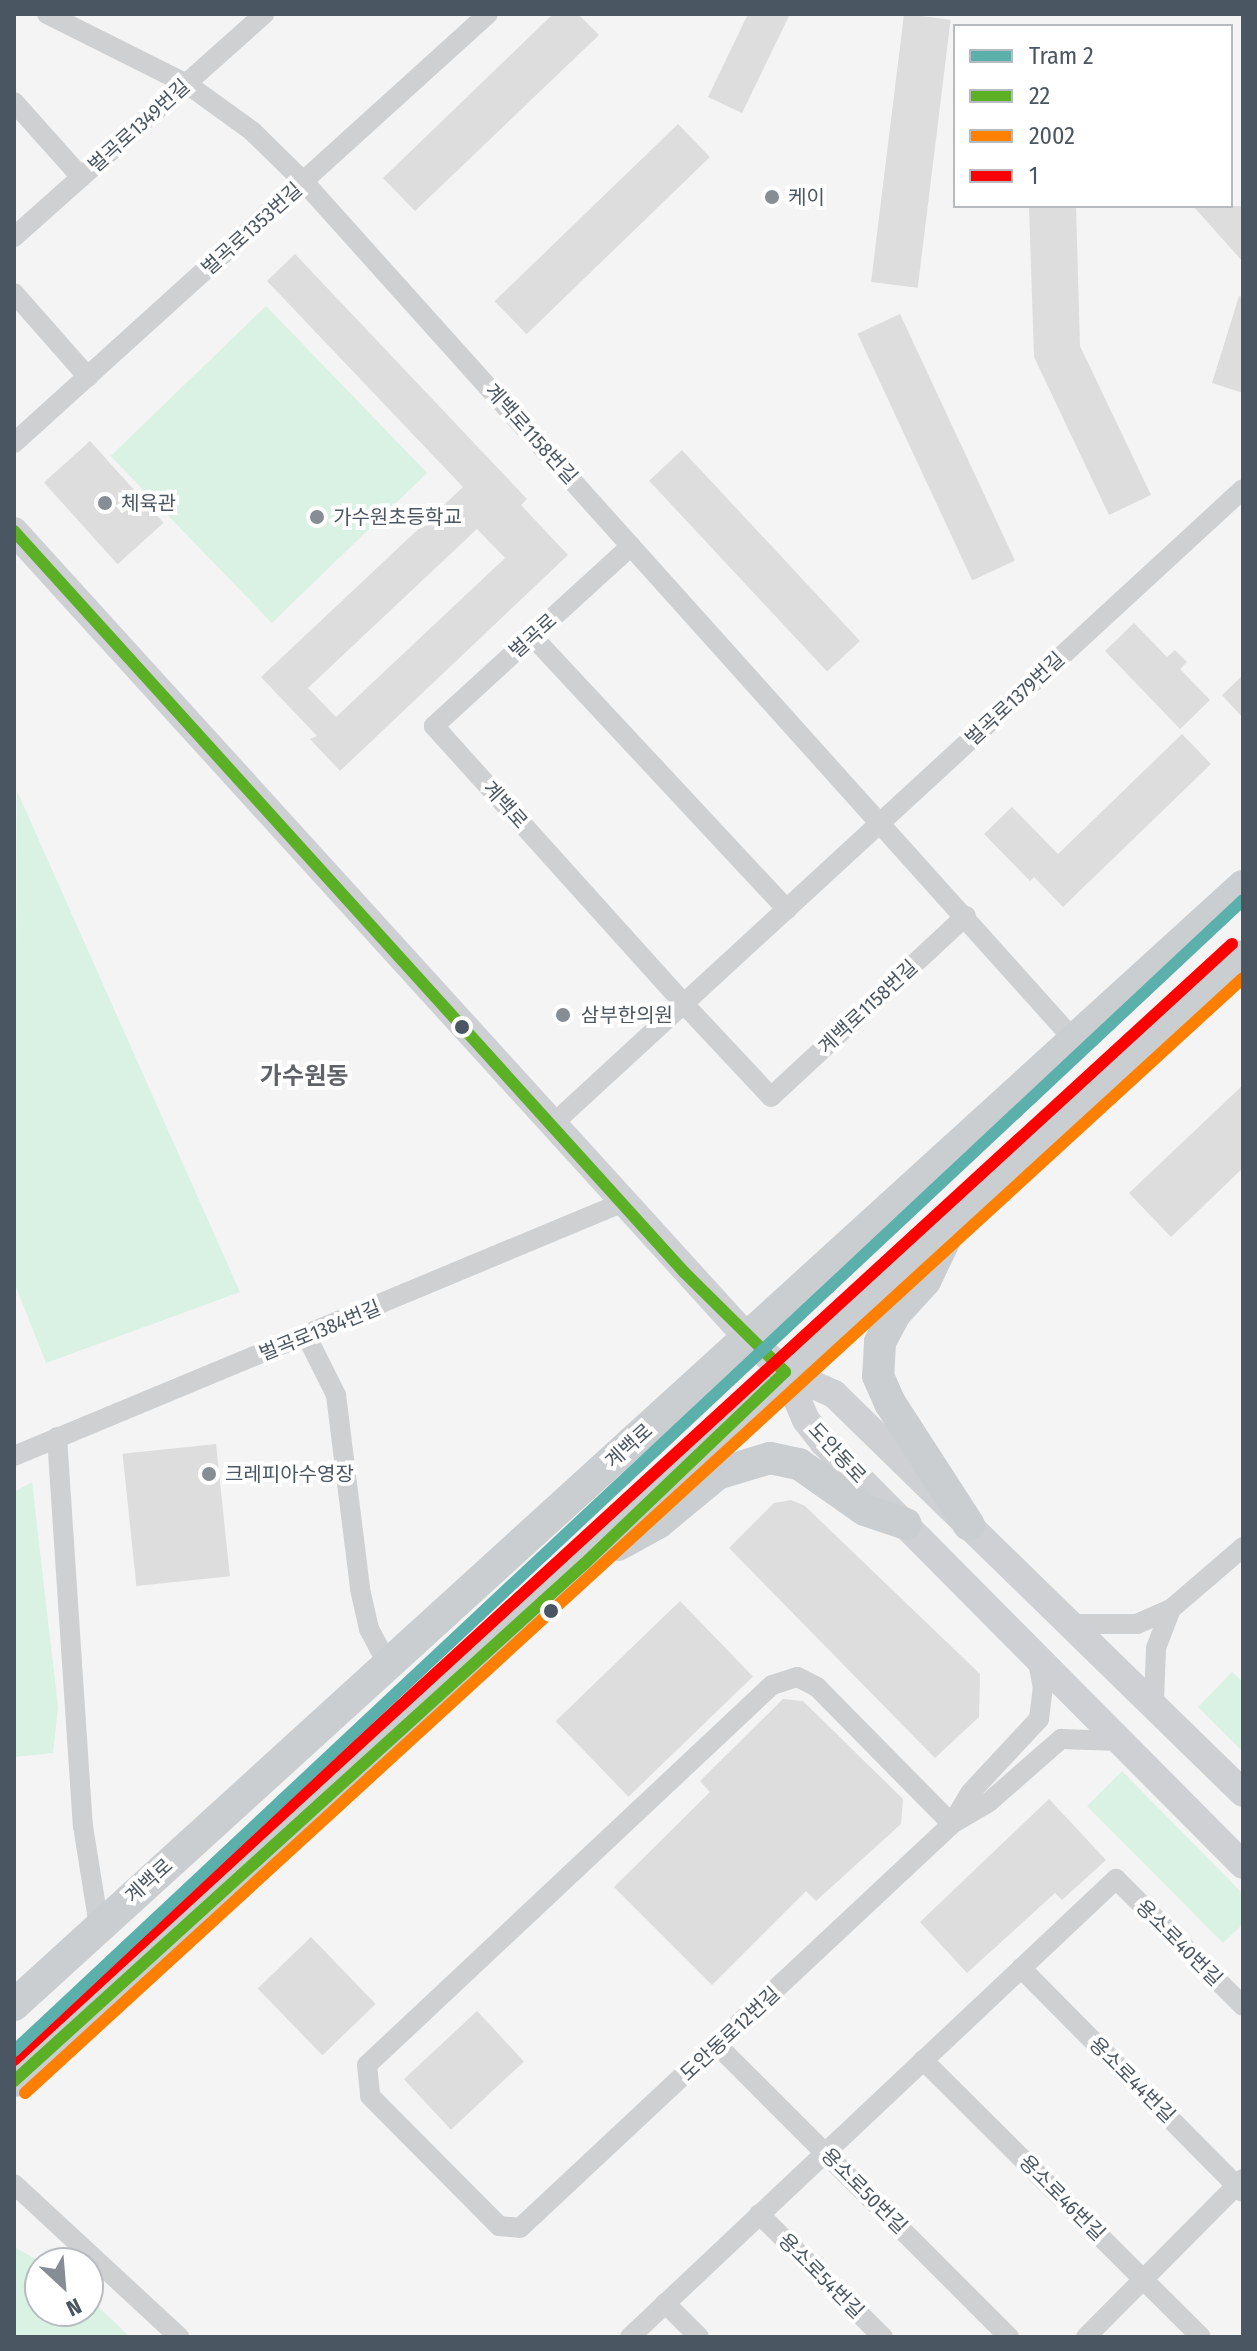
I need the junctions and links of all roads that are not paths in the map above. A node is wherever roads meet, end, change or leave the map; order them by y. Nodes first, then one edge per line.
1 (47, 14) edge
2 (264, 14) edge
3 (488, 14) edge
4 (187, 84) junction
5 (14, 102) edge
6 (81, 177) junction
7 (304, 182) junction
8 (14, 237) edge
9 (14, 293) edge
10 (88, 377) junction
11 (14, 443) edge
12 (1243, 489) edge
13 (14, 531) edge
14 (631, 546) junction
15 (532, 636) junction
16 (434, 726) joint
17 (882, 822) junction
18 (1243, 886) edge
19 (787, 909) junction
20 (966, 916) junction
21 (1243, 956) edge
22 (684, 1004) junction
23 (1074, 1040) junction
24 (771, 1097) joint
25 (554, 1123) junction
26 (624, 1202) junction
27 (954, 1219) junction
28 (307, 1337) junction
29 (747, 1337) junction
30 (785, 1372) junction
31 (57, 1437) junction
32 (14, 1456) edge
33 (906, 1524) junction
34 (969, 1525) junction
35 (1243, 1547) edge
36 (584, 1564) junction
37 (1171, 1609) junction
38 (1074, 1624) junction
39 (1038, 1663) junction
40 (388, 1665) junction
41 (1154, 1701) junction
42 (1118, 1741) junction
43 (1243, 1793) edge
44 (952, 1824) junction
45 (1243, 1865) edge
46 (99, 1926) junction
47 (1021, 1968) junction
48 (14, 2005) edge
49 (1243, 2006) edge
50 (718, 2046) junction
51 (923, 2060) junction
52 (14, 2081) edge
53 (825, 2153) junction
54 (14, 2184) edge
55 (1241, 2186) edge
56 (759, 2214) junction
57 (1143, 2279) junction
58 (665, 2303) junction
59 (179, 2337) edge
60 (630, 2337) edge
61 (699, 2337) edge
62 (883, 2337) edge
63 (1009, 2337) edge
64 (1086, 2337) edge
65 (1201, 2337) edge

1 - 4 street, 계백로1158번길
2 - 4 street, 벌곡로1349번길
3 - 7 street, 벌곡로1353번길
4 - 6 street, 벌곡로1349번길
4 - 7 street, 계백로1158번길
5 - 6 street
6 - 8 street, 벌곡로1349번길
7 - 10 street, 벌곡로1353번길
7 - 14 street, 계백로1158번길
9 - 10 street
10 - 11 street, 벌곡로1353번길
12 - 17 street, 벌곡로1379번길
13 - 25 main road
14 - 15 street, 벌곡로
14 - 17 street, 계백로1158번길
15 - 16 street, 벌곡로
15 - 19 street
16 - 22 street, 계백로
17 - 19 street, 벌곡로1379번길
17 - 20 street, 계백로1158번길
18 - 23 main road, 계백로
19 - 22 street, 벌곡로1379번길
20 - 23 street, 계백로1158번길
20 - 24 street, 계백로1158번길
21 - 27 main road
22 - 24 street, 계백로
22 - 25 street, 벌곡로1379번길
23 - 29 main road, 계백로
25 - 26 main road
26 - 28 street, 벌곡로1384번길
26 - 29 main road
27 - 30 main road
27 - 34 main road
28 - 31 street, 벌곡로1384번길
28 - 40 street
29 - 30 main road
29 - 40 main road, 계백로
30 - 33 main road, 도안동로
30 - 34 main road, 도안동로
30 - 36 main road
31 - 32 street, 벌곡로1384번길
31 - 46 street
33 - 36 main road
33 - 39 main road, 도안동로
34 - 38 main road, 도안동로
35 - 37 street
36 - 52 main road
37 - 38 street
37 - 41 street
38 - 41 main road, 도안동로
39 - 42 main road, 도안동로
39 - 44 street
40 - 46 main road, 계백로
41 - 43 main road, 도안동로
42 - 44 street
42 - 45 main road, 도안동로
44 - 50 street, 도안동로12번길
44 - 50 street, 도안동로12번길
46 - 48 main road, 계백로
47 - 49 street, 용소로40번길
47 - 51 street
47 - 55 street, 용소로44번길
50 - 53 street, 용소로50번길
51 - 53 street
51 - 57 street, 용소로46번길
53 - 56 street
53 - 63 street, 용소로50번길
54 - 59 street
55 - 57 street
56 - 58 street
56 - 62 street, 용소로54번길
57 - 64 street
57 - 65 street, 용소로46번길
58 - 60 street
58 - 61 street

